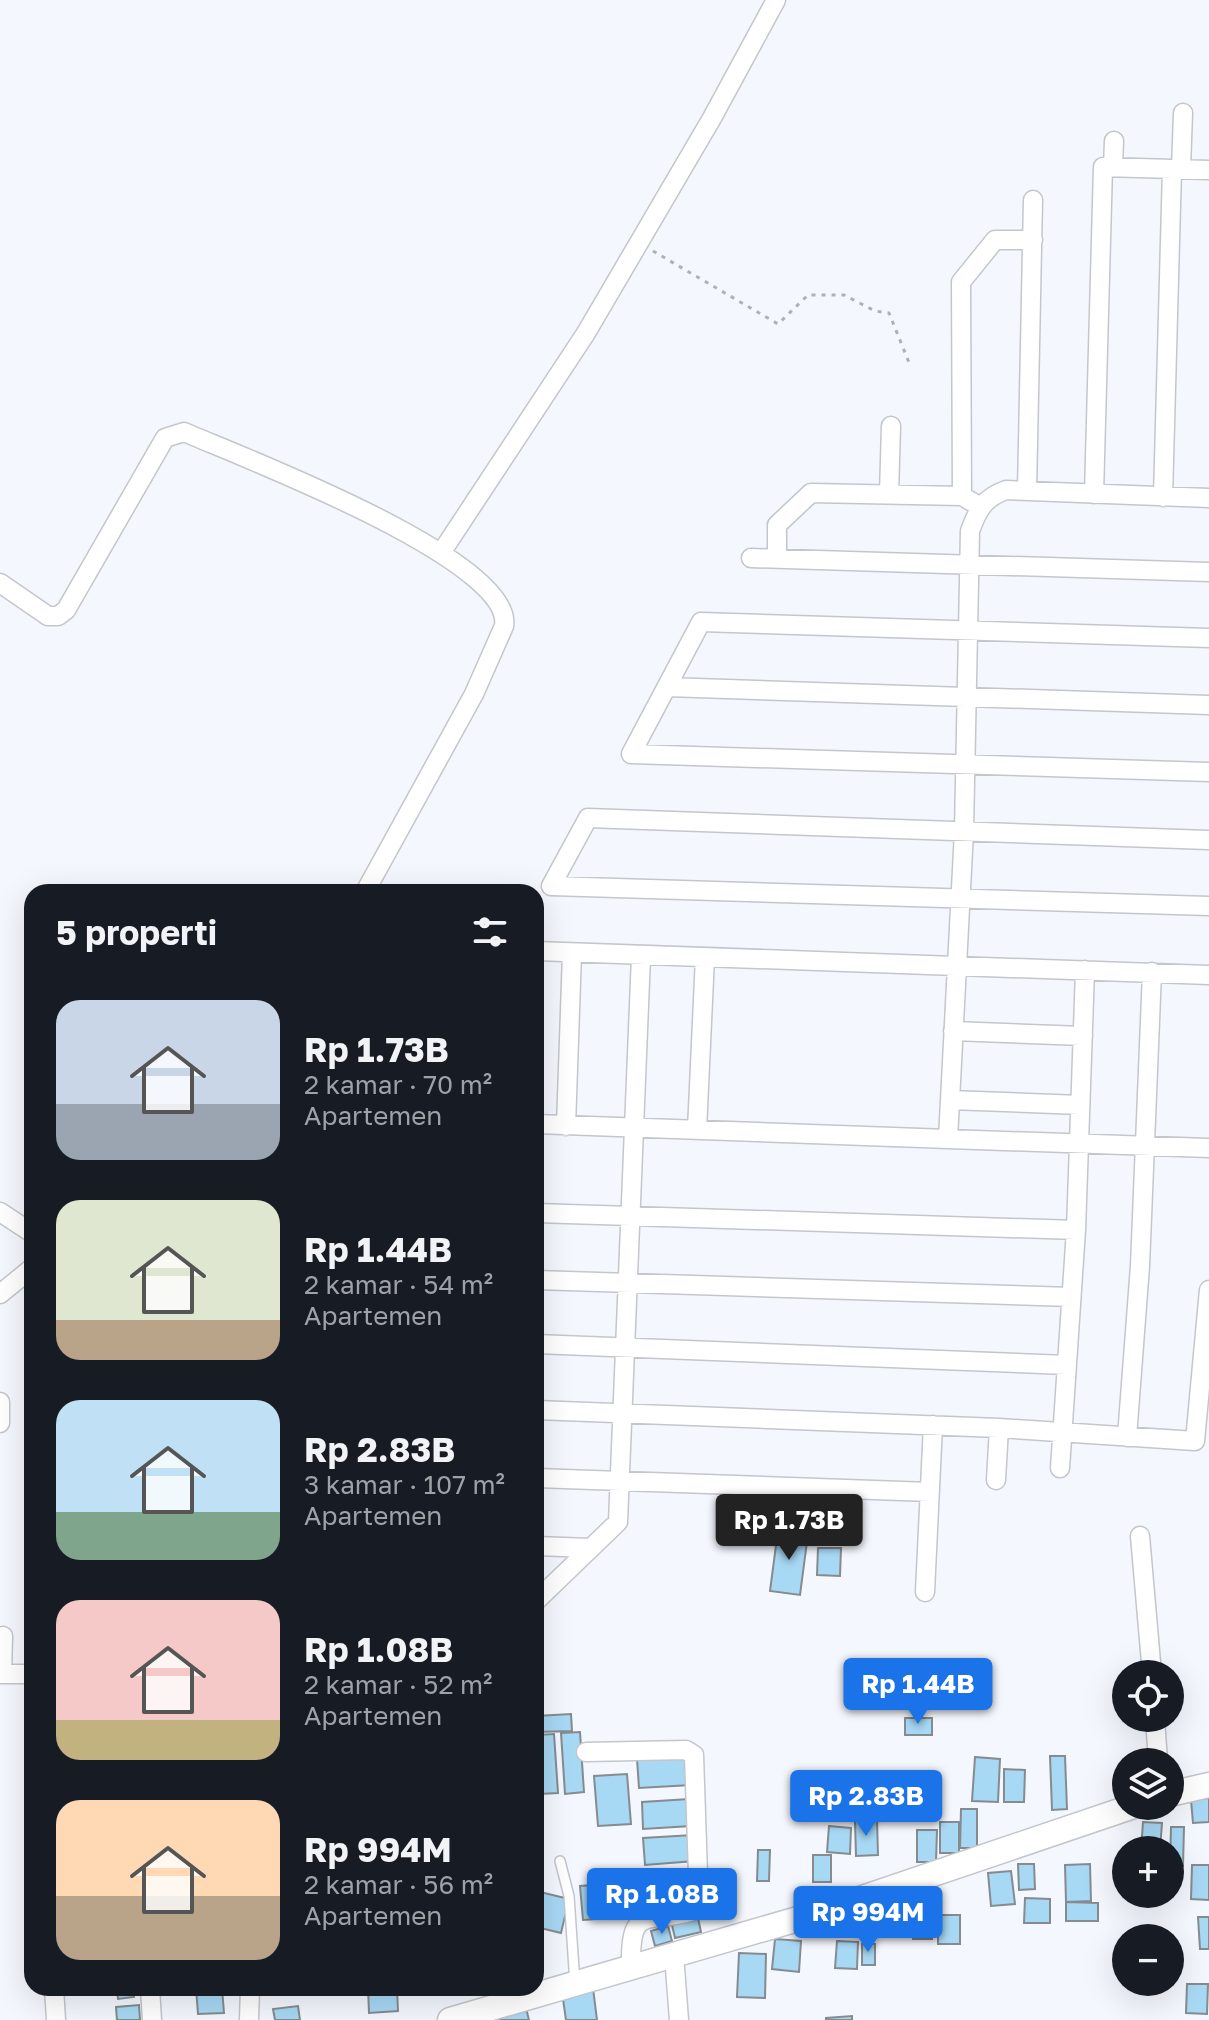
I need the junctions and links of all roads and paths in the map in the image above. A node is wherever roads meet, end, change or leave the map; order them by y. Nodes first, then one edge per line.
1 (776, 0) edge
2 (1183, 113) dead end
3 (1114, 141) dead end
4 (1113, 167) junction
5 (1177, 169) junction
6 (1209, 170) edge
7 (1033, 200) dead end
8 (1033, 240) junction
9 (639, 243) junction
10 (910, 365) dead end
11 (891, 426) dead end
12 (1027, 491) junction
13 (889, 494) junction
14 (1094, 494) junction
15 (962, 496) junction
16 (1163, 497) junction
17 (1209, 498) edge
18 (979, 506) junction
19 (441, 553) junction
20 (751, 558) dead end
21 (777, 559) junction
22 (970, 564) junction
23 (1209, 572) edge
24 (0, 583) edge
25 (968, 630) junction
26 (1209, 638) edge
27 (667, 687) junction
28 (967, 697) junction
29 (1209, 705) edge
30 (965, 765) junction
31 (1209, 772) edge
32 (964, 831) junction
33 (1209, 840) edge
34 (369, 884) edge
35 (960, 897) junction
36 (1209, 906) edge
37 (544, 951) edge
38 (572, 953) junction
39 (641, 956) junction
40 (705, 957) junction
41 (956, 965) junction
42 (1085, 970) junction
43 (1152, 972) junction
44 (1209, 975) edge
45 (953, 1031) junction
46 (1083, 1036) junction
47 (950, 1100) junction
48 (1080, 1105) junction
49 (544, 1125) edge
50 (566, 1126) junction
51 (632, 1128) junction
52 (697, 1130) junction
53 (948, 1139) junction
54 (1079, 1144) junction
55 (1145, 1146) junction
56 (1209, 1148) edge
57 (0, 1212) edge
58 (544, 1213) edge
59 (628, 1217) junction
60 (24, 1228) edge
61 (1076, 1230) junction
62 (24, 1274) edge
63 (544, 1280) edge
64 (625, 1283) junction
65 (1209, 1290) edge
66 (0, 1294) edge
67 (1071, 1297) junction
68 (544, 1345) edge
69 (622, 1348) junction
70 (1067, 1365) junction
71 (0, 1402) edge
72 (1204, 1402) edge
73 (544, 1410) edge
74 (621, 1413) junction
75 (0, 1423) edge
76 (933, 1425) junction
77 (999, 1428) junction
78 (1062, 1431) junction
79 (1127, 1437) junction
80 (1060, 1468) dead end
81 (544, 1478) edge
82 (996, 1480) dead end
83 (619, 1481) junction
84 (930, 1492) junction
85 (1140, 1536) dead end
86 (544, 1546) edge
87 (591, 1548) junction
88 (925, 1592) dead end
89 (544, 1593) edge
90 (3, 1636) dead end
91 (1151, 1660) edge
92 (1, 1674) edge
93 (24, 1674) edge
94 (586, 1752) dead end
95 (1209, 1785) edge
96 (1184, 1791) edge
97 (1112, 1813) edge
98 (560, 1861) dead end
99 (674, 1955) junction
100 (631, 1967) junction
101 (575, 1984) junction
102 (544, 1993) edge
103 (54, 1996) edge
104 (150, 1996) edge
105 (250, 1996) edge
106 (533, 1996) edge
107 (56, 2020) edge
108 (152, 2020) edge
109 (249, 2020) edge
110 (450, 2020) edge
111 (679, 2020) edge

1 - 9 street
2 - 5 street
3 - 4 street
4 - 5 street
4 - 14 street
5 - 6 street
5 - 16 street
7 - 8 street
8 - 12 street
8 - 15 street
9 - 10 path
9 - 19 street
11 - 13 street
12 - 14 street
12 - 18 street
13 - 15 street
13 - 21 street
14 - 16 street
15 - 18 street
16 - 17 street
18 - 22 street
19 - 24 street
19 - 34 street
20 - 21 street
21 - 22 street
22 - 23 street
22 - 25 street
25 - 26 street
25 - 27 street
25 - 28 street
27 - 28 street
27 - 30 street
28 - 29 street
28 - 30 street
30 - 31 street
30 - 32 street
32 - 33 street
32 - 35 street
32 - 35 street
35 - 36 street
35 - 41 street
37 - 38 street
38 - 39 street
38 - 50 street
39 - 40 street
39 - 51 street
40 - 41 street
40 - 52 street
41 - 42 street
41 - 45 street
42 - 43 street
42 - 46 street
43 - 44 street
43 - 55 street
45 - 46 street
45 - 47 street
46 - 48 street
47 - 48 street
47 - 53 street
48 - 54 street
49 - 50 street
50 - 51 street
51 - 52 street
51 - 59 street
52 - 53 street
53 - 54 street
54 - 55 street
54 - 61 street
55 - 56 street
55 - 79 street
57 - 60 street
58 - 59 street
59 - 61 street
59 - 64 street
61 - 67 street
62 - 66 street
63 - 64 street
64 - 67 street
64 - 69 street
65 - 72 street
67 - 70 street
68 - 69 street
69 - 70 street
69 - 74 street
70 - 78 street
71 - 75 street
72 - 79 street
73 - 74 street
74 - 76 street
74 - 83 street
76 - 77 street
76 - 84 street
77 - 78 street
77 - 82 street
78 - 79 street
78 - 80 street
81 - 83 street
83 - 84 street
83 - 87 street
84 - 88 street
85 - 91 street
86 - 87 street
87 - 89 street
90 - 92 street
92 - 93 street
94 - 100 street
95 - 96 street
97 - 99 street
98 - 101 lane
99 - 100 street
99 - 111 street
100 - 101 street
101 - 102 street
103 - 107 street
104 - 108 street
105 - 109 street
106 - 110 street

